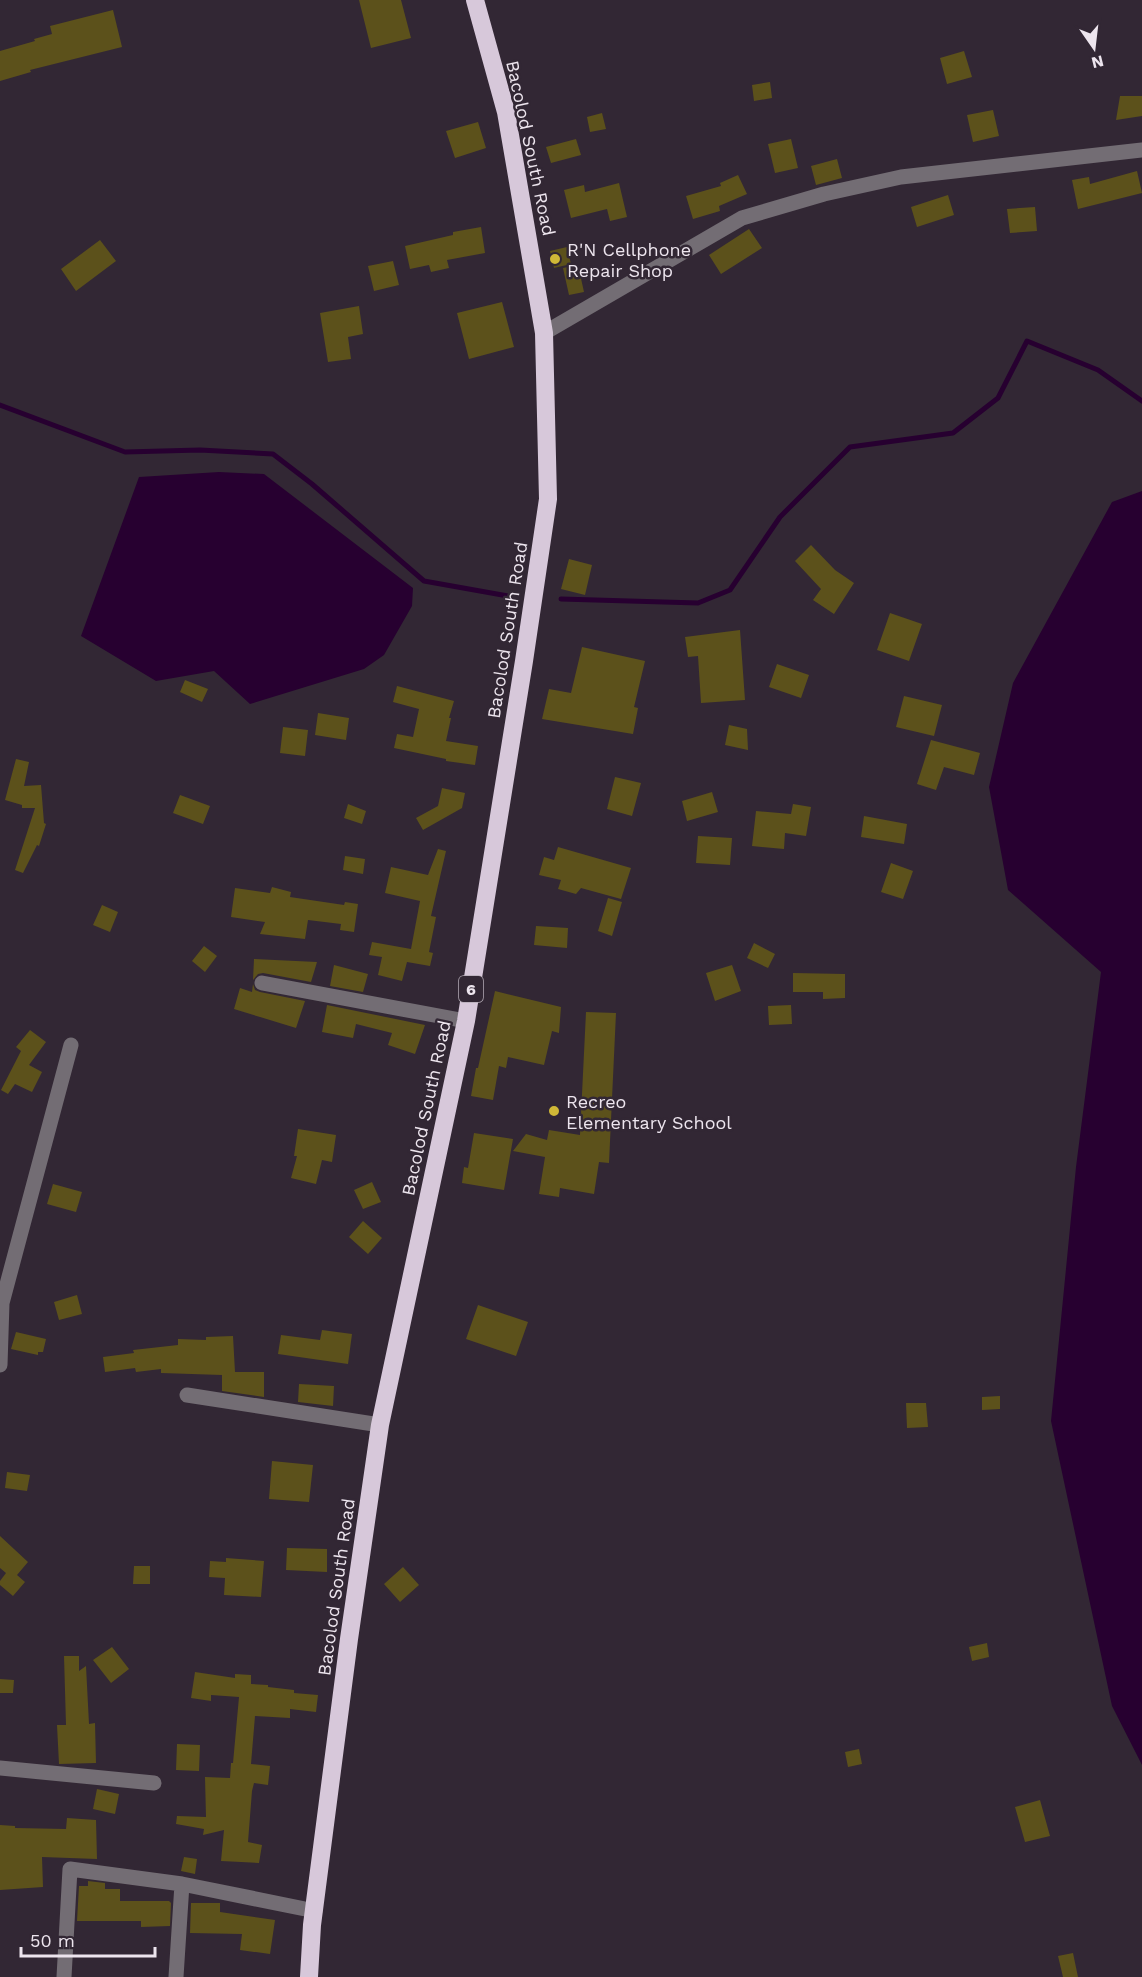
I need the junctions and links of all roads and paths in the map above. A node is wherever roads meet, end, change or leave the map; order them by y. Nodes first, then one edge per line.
1 (475, 0) edge
2 (1142, 150) edge
3 (544, 333) junction
4 (262, 983) dead end
5 (466, 1021) junction
6 (71, 1045) dead end
7 (0, 1365) edge
8 (187, 1395) dead end
9 (380, 1425) junction
10 (0, 1768) edge
11 (154, 1783) dead end
12 (182, 1884) junction
13 (315, 1911) junction
14 (64, 1977) edge
15 (176, 1977) edge
16 (309, 1977) edge

1 - 3 highway, Bacolod South Road / 6
2 - 3 street
3 - 5 highway, Bacolod South Road / 6
4 - 5 street
5 - 9 highway, Bacolod South Road / 6
6 - 7 street
8 - 9 street
9 - 13 highway, Bacolod South Road / 6
10 - 11 street
12 - 13 street
12 - 14 street
12 - 15 street
13 - 16 highway, Bacolod South Road / 6

